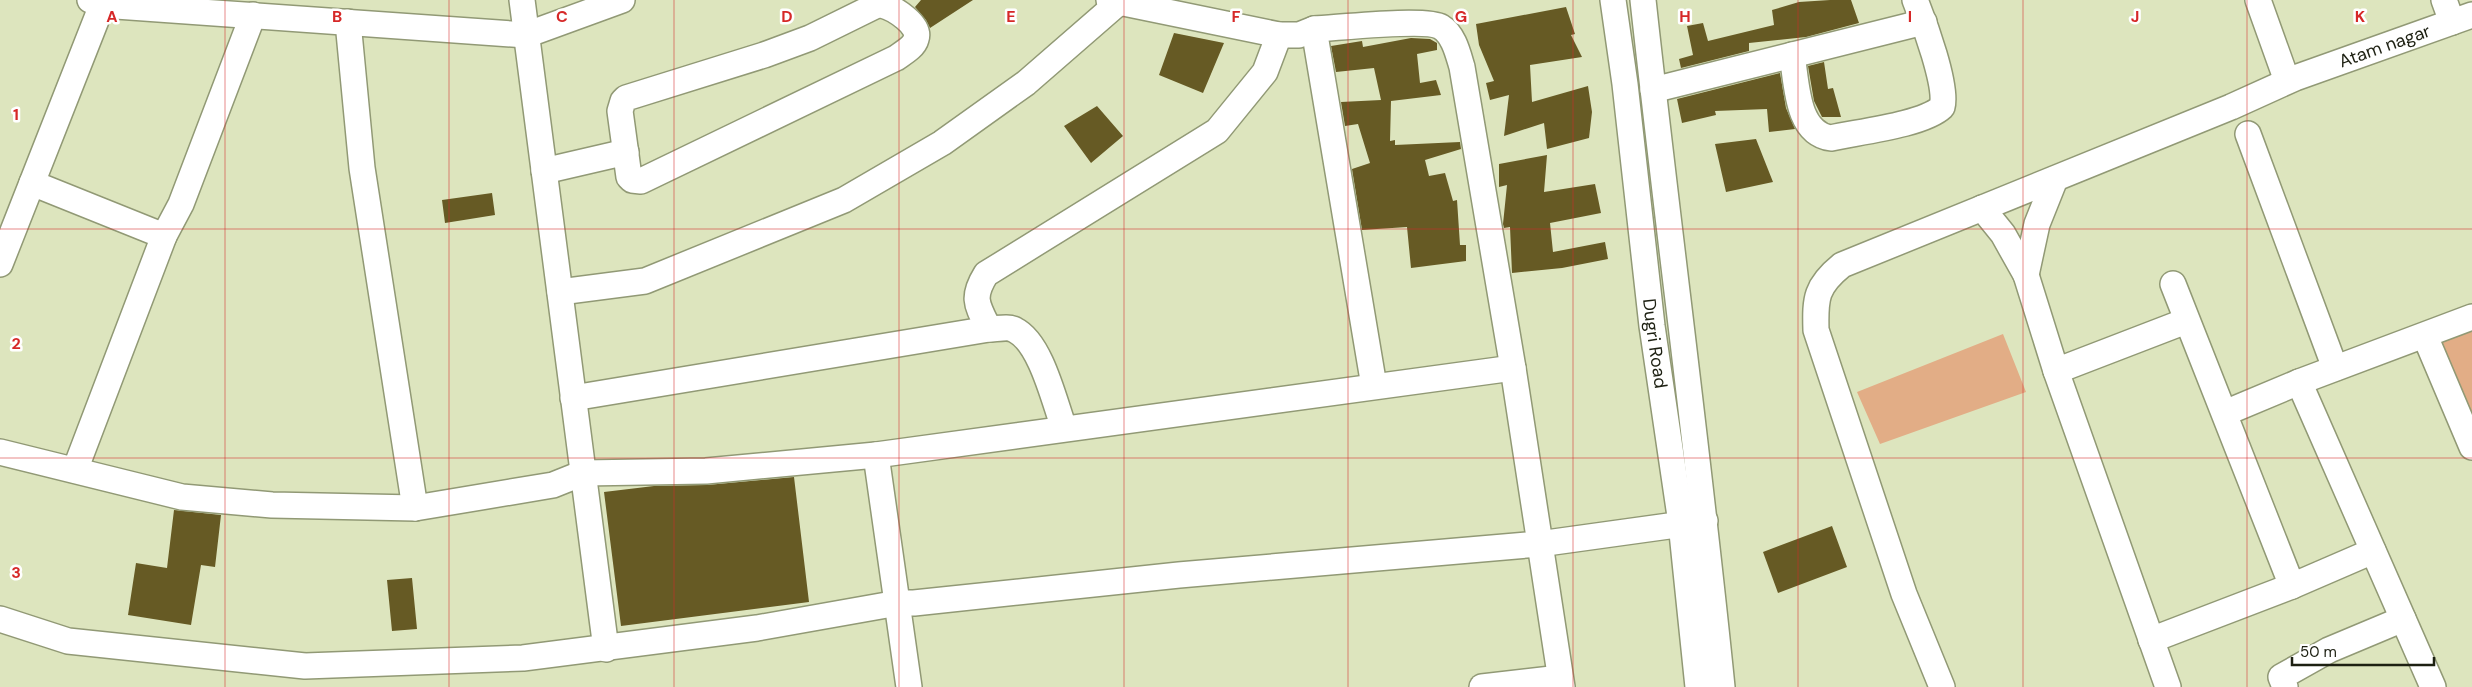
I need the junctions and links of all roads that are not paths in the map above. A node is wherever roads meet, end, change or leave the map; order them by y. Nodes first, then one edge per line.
1 (522, 0) edge
2 (622, 0) edge
3 (1613, 0) edge
4 (1643, 0) edge
5 (2258, 0) edge
6 (99, 2) edge
7 (1113, 2) edge
8 (1920, 11) edge
9 (2456, 12) edge
10 (252, 16) junction
11 (348, 22) junction
12 (1314, 29) junction
13 (526, 35) junction
14 (1279, 35) junction
15 (1792, 55) junction
16 (2291, 80) junction
17 (1653, 90) junction
18 (2248, 134) dead end
19 (626, 152) junction
20 (544, 170) junction
21 (2055, 179) junction
22 (32, 183) junction
23 (1982, 208) junction
24 (164, 236) junction
25 (0, 264) edge
26 (2026, 275) junction
27 (2173, 284) dead end
28 (560, 292) junction
29 (2472, 317) edge
30 (2186, 321) junction
31 (989, 329) junction
32 (2425, 336) junction
33 (1513, 368) junction
34 (2335, 368) junction
35 (2056, 371) junction
36 (2299, 382) junction
37 (1374, 386) junction
38 (574, 398) junction
39 (2224, 413) junction
40 (1064, 428) junction
41 (2472, 447) edge
42 (0, 452) edge
43 (876, 455) junction
44 (75, 470) junction
45 (583, 473) junction
46 (415, 508) junction
47 (1693, 522) junction
48 (1539, 544) junction
49 (2373, 551) junction
50 (2292, 586) junction
51 (898, 603) junction
52 (0, 619) edge
53 (2403, 619) junction
54 (2151, 640) junction
55 (606, 649) junction
56 (1561, 682) edge
57 (909, 687) edge
58 (1482, 687) edge
59 (1698, 687) edge
60 (1722, 687) edge
61 (1942, 687) edge
62 (2168, 687) edge
63 (2286, 687) edge
64 (2433, 687) edge

1 - 13 street
2 - 13 street
3 - 47 street, Dugri Road
4 - 17 street, Dugri Road
5 - 16 street
6 - 10 street
6 - 22 street
7 - 14 street
7 - 28 street
8 - 15 street
8 - 15 street
9 - 16 street, Atam nagar
10 - 11 street
10 - 24 street
11 - 13 street
11 - 46 street
12 - 14 street
12 - 33 street
12 - 37 street
13 - 20 street
14 - 31 street
15 - 17 street
16 - 21 street, Atam nagar
17 - 47 street, Dugri Road
18 - 34 street
19 - 19 street
19 - 20 street
20 - 28 street
21 - 23 street, Atam nagar
21 - 26 street
22 - 24 street
22 - 25 street
23 - 26 street
23 - 61 street, Atam nagar
24 - 44 street
26 - 35 street
27 - 30 street
28 - 38 street
29 - 32 street
30 - 35 street
30 - 39 street
31 - 38 street
31 - 40 street
32 - 34 street
32 - 41 street
33 - 37 street
33 - 48 street
34 - 36 street
35 - 54 street
36 - 39 street
36 - 49 street
37 - 40 street
38 - 45 street
39 - 50 street
40 - 43 street
42 - 44 street
43 - 45 street
43 - 51 street
44 - 46 street
45 - 46 street
45 - 55 street
47 - 48 street
47 - 59 street, Dugri Road
47 - 60 street, Dugri Road
48 - 51 street
48 - 56 street
49 - 50 street
49 - 53 street
50 - 54 street
51 - 55 street
51 - 57 street
52 - 55 street
53 - 63 street
53 - 64 street
54 - 62 street
56 - 58 street

